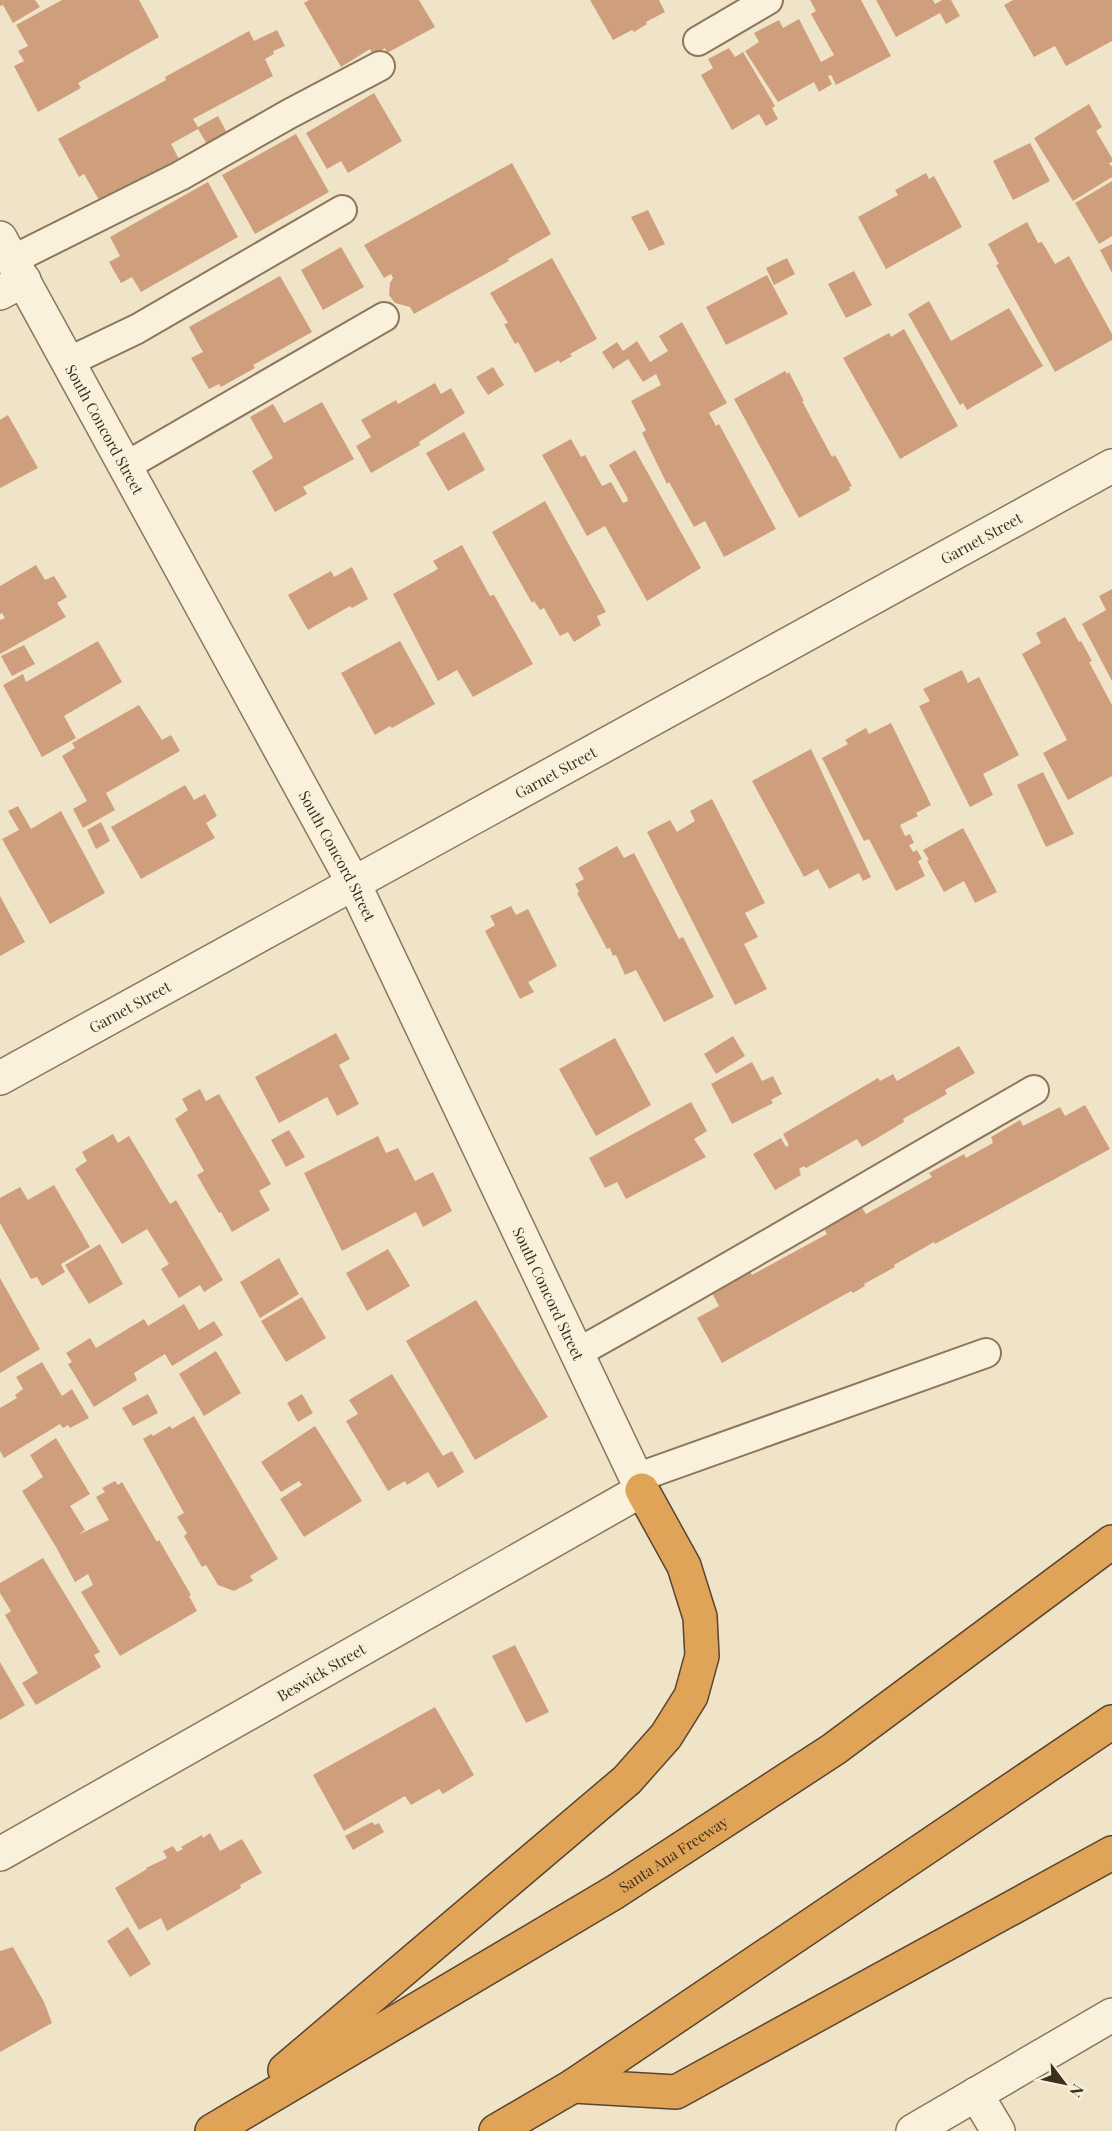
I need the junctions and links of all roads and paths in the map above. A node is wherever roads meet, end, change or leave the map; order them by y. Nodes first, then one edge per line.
1 (768, 0) edge
2 (698, 41) dead end
3 (380, 66) dead end
4 (342, 210) dead end
5 (9, 268) edge
6 (384, 317) dead end
7 (68, 362) junction
8 (126, 466) junction
9 (1112, 466) edge
10 (354, 884) junction
11 (0, 1078) edge
12 (1035, 1090) dead end
13 (577, 1353) junction
14 (986, 1353) dead end
15 (639, 1484) junction
16 (1112, 1542) edge
17 (1112, 1722) edge
18 (1112, 1853) edge
19 (0, 1854) edge
20 (1112, 2015) edge
21 (573, 2086) junction
22 (976, 2094) junction
23 (212, 2131) edge
24 (496, 2131) edge
25 (913, 2131) edge
26 (998, 2131) edge

1 - 2 lane
3 - 5 lane
4 - 7 lane
5 - 7 street, South Concord Street
6 - 8 lane
7 - 8 street, South Concord Street
8 - 10 street, South Concord Street
9 - 10 street, Garnet Street
10 - 11 street, Garnet Street
10 - 13 street, South Concord Street
12 - 13 lane
13 - 15 street, South Concord Street
14 - 15 lane
15 - 19 street, Beswick Street
15 - 23 highway
16 - 23 highway, Santa Ana Freeway
17 - 21 highway
18 - 21 highway
20 - 22 street
21 - 24 highway
22 - 25 street
22 - 26 street

